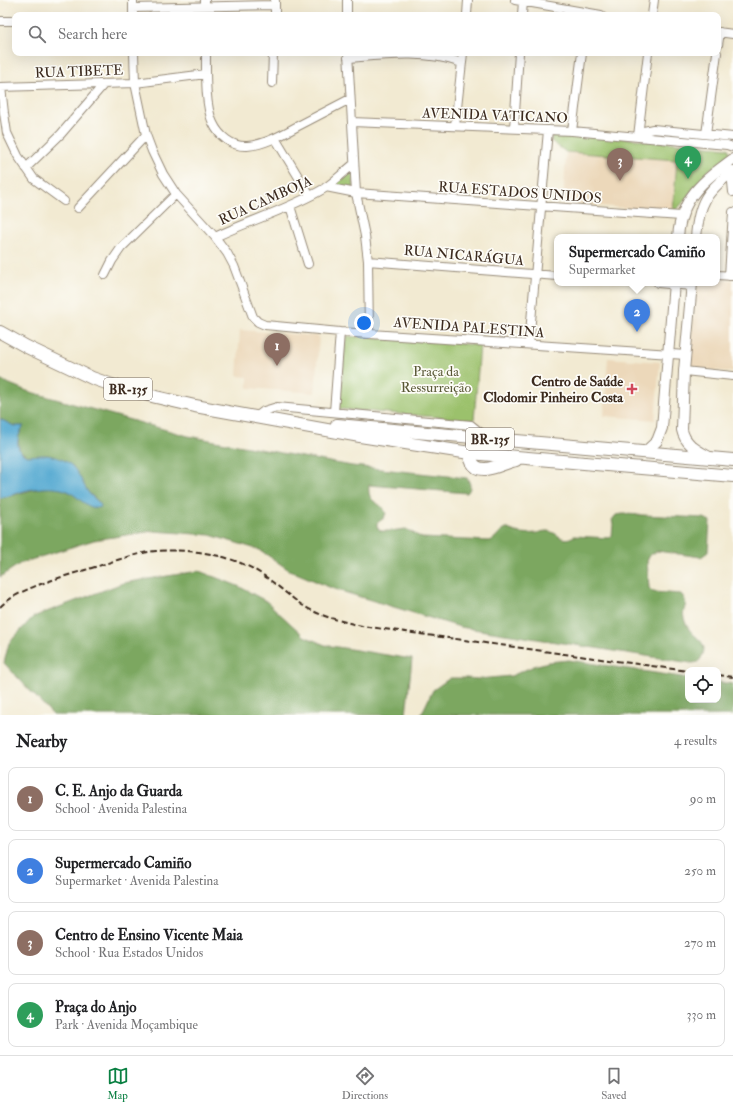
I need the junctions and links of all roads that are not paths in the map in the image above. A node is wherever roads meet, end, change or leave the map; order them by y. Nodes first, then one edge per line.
1 (347, 0) edge
2 (468, 0) edge
3 (654, 0) edge
4 (519, 1) edge
5 (205, 3) edge
6 (275, 3) edge
7 (133, 8) edge
8 (347, 12) edge
9 (467, 12) edge
10 (521, 12) edge
11 (577, 12) edge
12 (652, 12) edge
13 (0, 21) edge
14 (12, 21) edge
15 (721, 32) edge
16 (733, 34) edge
17 (134, 56) edge
18 (206, 56) edge
19 (273, 56) edge
20 (348, 56) edge
21 (432, 56) edge
22 (463, 56) edge
23 (519, 56) edge
24 (582, 56) edge
25 (648, 56) edge
26 (717, 56) edge
27 (462, 63) junction
28 (206, 74) junction
29 (135, 83) junction
30 (272, 83) dead end
31 (104, 84) junction
32 (1, 87) edge
33 (350, 99) junction
34 (352, 122) junction
35 (455, 126) junction
36 (514, 128) junction
37 (548, 130) junction
38 (572, 131) junction
39 (706, 134) junction
40 (146, 135) junction
41 (638, 136) junction
42 (733, 137) edge
43 (275, 138) junction
44 (733, 147) edge
45 (733, 159) edge
46 (354, 164) junction
47 (26, 168) junction
48 (732, 172) edge
49 (326, 187) junction
50 (733, 192) edge
51 (356, 193) junction
52 (176, 194) junction
53 (310, 196) junction
54 (64, 201) dead end
55 (290, 206) junction
56 (541, 207) junction
57 (78, 208) dead end
58 (733, 212) edge
59 (681, 216) junction
60 (678, 234) edge
61 (696, 234) edge
62 (215, 237) junction
63 (368, 261) junction
64 (308, 264) dead end
65 (535, 274) junction
66 (105, 275) dead end
67 (720, 275) edge
68 (554, 276) edge
69 (731, 276) edge
70 (674, 286) edge
71 (692, 286) edge
72 (0, 332) edge
73 (340, 332) junction
74 (369, 334) junction
75 (529, 344) junction
76 (669, 354) junction
77 (686, 355) junction
78 (684, 371) junction
79 (733, 376) edge
80 (334, 412) junction
81 (261, 418) junction
82 (487, 438) junction
83 (542, 444) junction
84 (470, 453) junction
85 (644, 453) junction
86 (713, 459) junction
87 (733, 460) edge
88 (733, 476) edge

1 - 8 street
2 - 9 street
3 - 12 street
4 - 10 street
4 - 11 street
5 - 6 street
5 - 7 street
13 - 14 street
15 - 16 street
17 - 29 street
18 - 28 street
19 - 30 street
20 - 33 street
21 - 27 street
22 - 27 street
23 - 36 street
24 - 38 street
25 - 41 street
26 - 39 street
27 - 35 street
28 - 29 street, RUA TIBETE
28 - 43 street
29 - 31 street, RUA TIBETE
29 - 40 street
31 - 32 street, RUA TIBETE
31 - 47 street
32 - 47 street
33 - 34 street
33 - 43 street
34 - 35 street, AVENIDA VATICANO
34 - 46 street
35 - 36 street, AVENIDA VATICANO
36 - 37 street, AVENIDA VATICANO
37 - 38 street, AVENIDA VATICANO
37 - 56 street
38 - 41 street, AVENIDA VATICANO
39 - 41 street, AVENIDA VATICANO
39 - 42 street, AVENIDA VATICANO
40 - 52 street
40 - 57 street
41 - 44 street, AVENIDA VATICANO
43 - 53 street
45 - 59 main road
46 - 49 street, RUA CAMBOJA
46 - 51 street
47 - 54 street
48 - 50 street
48 - 61 main road
49 - 51 street, RUA CAMBOJA
49 - 53 street, RUA CAMBOJA
51 - 56 street, RUA ESTADOS UNIDOS
51 - 63 street
52 - 62 street
52 - 66 street
53 - 55 street, RUA CAMBOJA
55 - 62 street, RUA CAMBOJA
55 - 64 street
56 - 59 street, RUA ESTADOS UNIDOS
56 - 65 street
58 - 69 street
59 - 60 main road
62 - 73 street, AVENIDA PALESTINA
63 - 65 street, RUA NICARÁGUA
63 - 74 street
65 - 68 street, RUA NICARÁGUA
65 - 75 street
67 - 69 street
70 - 76 main road
71 - 77 main road
72 - 81 highway, BR-135
73 - 74 street, AVENIDA PALESTINA
73 - 80 street
74 - 75 street, AVENIDA PALESTINA
75 - 76 street, AVENIDA PALESTINA
76 - 77 street, AVENIDA PALESTINA
76 - 85 main road
77 - 78 main road
78 - 79 street
78 - 86 main road
80 - 81 street
80 - 82 street
81 - 82 highway, BR-135
81 - 84 highway, BR-135
82 - 83 highway, BR-135
83 - 84 highway
83 - 85 highway, BR-135
84 - 88 highway, BR-135
85 - 86 highway, BR-135
86 - 87 highway, BR-135

